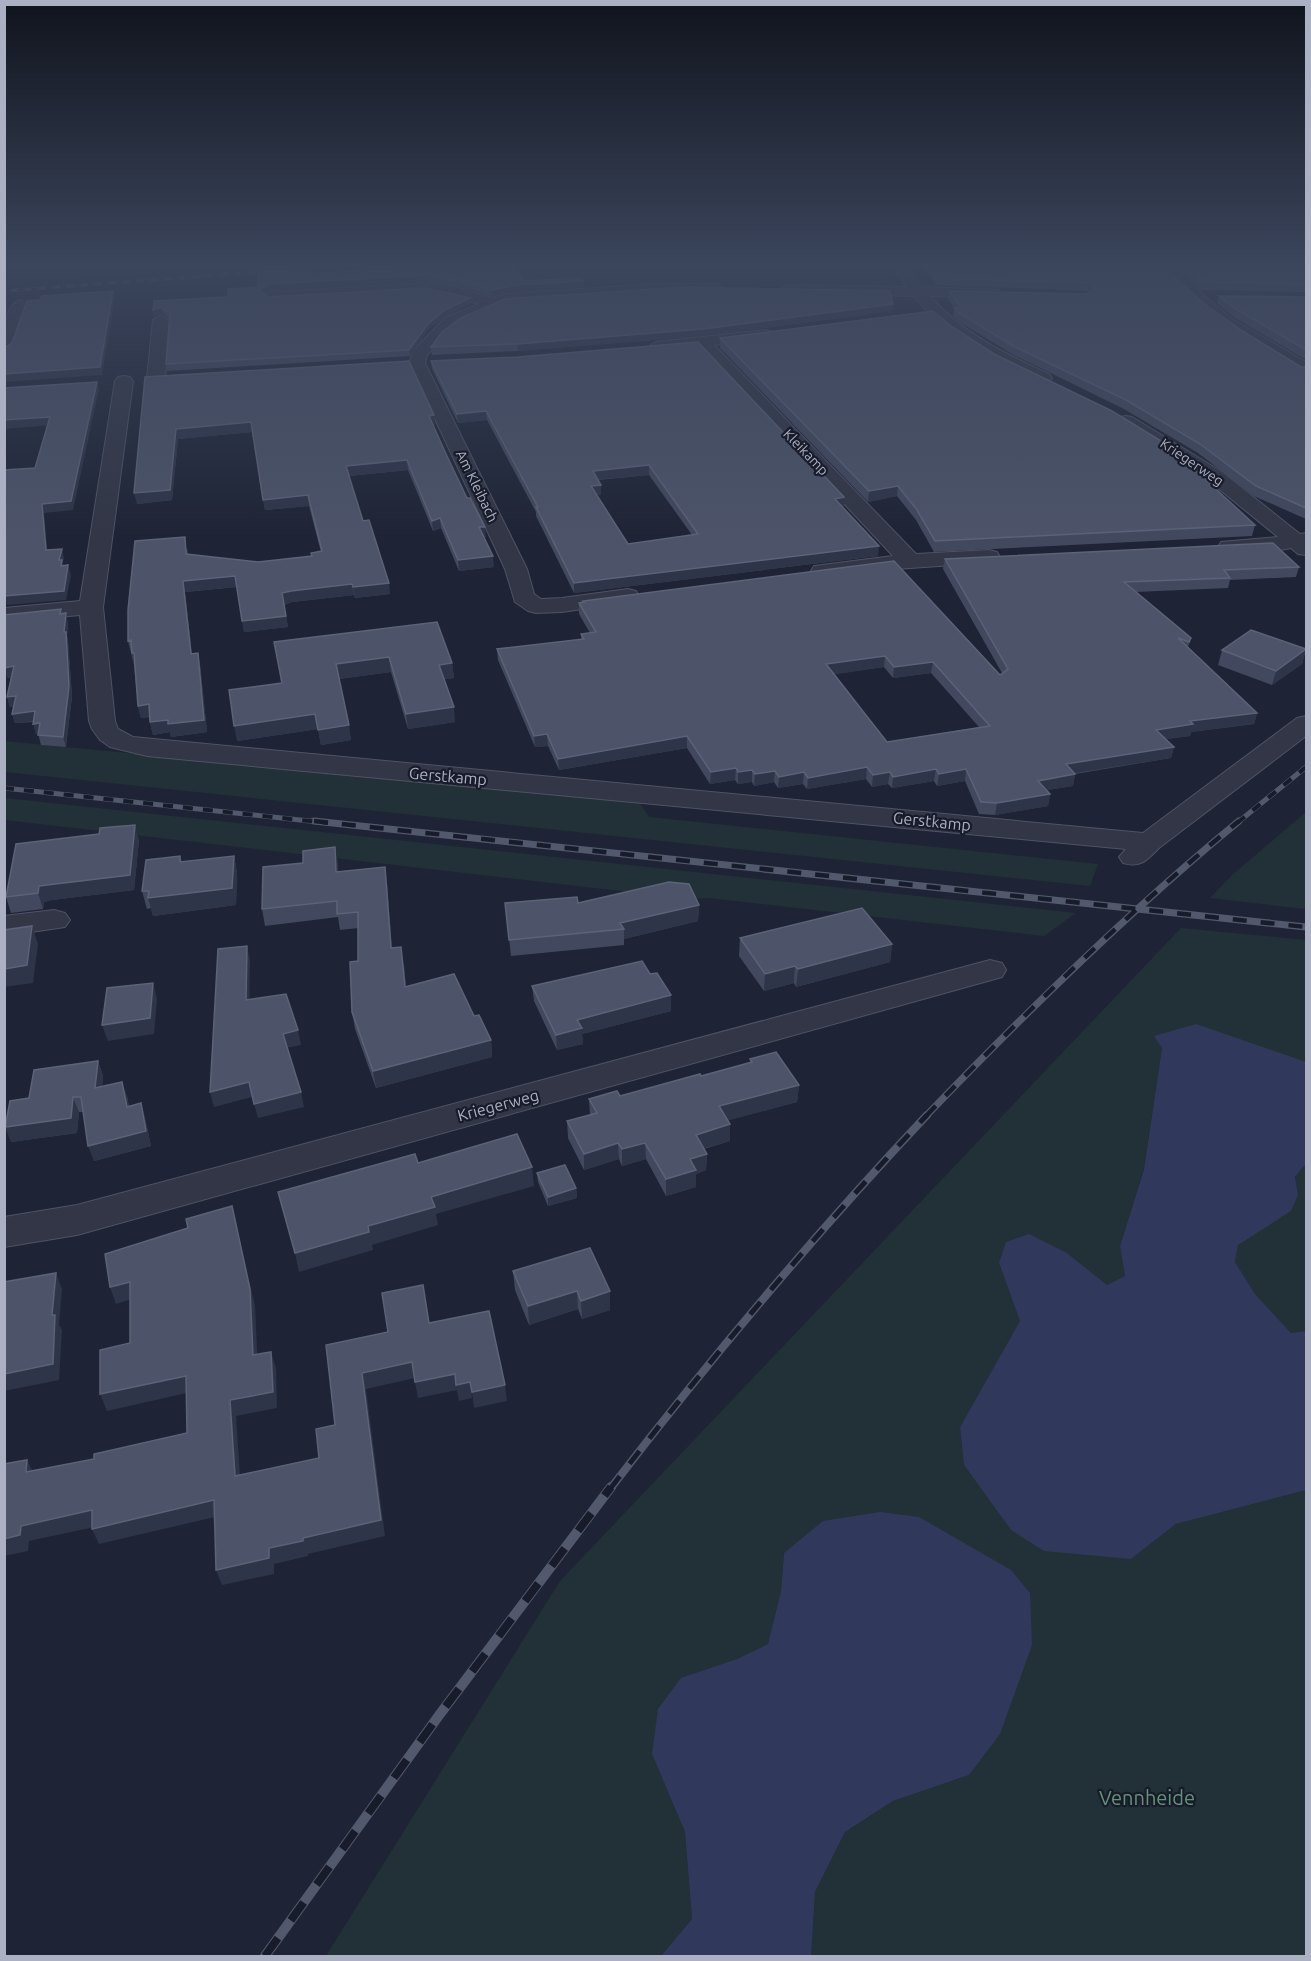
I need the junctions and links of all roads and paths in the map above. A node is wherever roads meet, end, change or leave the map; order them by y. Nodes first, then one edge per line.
1 (161, 357) edge
2 (418, 357) edge
3 (716, 357) edge
4 (1004, 357) edge
5 (1285, 357) edge
6 (440, 362) edge
7 (395, 363) edge
8 (417, 363) junction
9 (1306, 369) edge
10 (1061, 387) edge
11 (1108, 411) edge
12 (1304, 543) edge
13 (1214, 548) edge
14 (1013, 556) edge
15 (910, 561) junction
16 (797, 574) edge
17 (650, 593) edge
18 (91, 607) junction
19 (4, 615) edge
20 (1306, 724) edge
21 (1149, 842) junction
22 (1128, 862) dead end
23 (54, 920) dead end
24 (4, 926) edge
25 (990, 970) dead end
26 (4, 1232) edge

1 - 18 street, Gerstkamp
2 - 8 street
3 - 15 street, Kleikamp
4 - 10 street
5 - 9 street
6 - 8 street
7 - 8 street
8 - 17 street, Am Kleibach
11 - 12 street, Kriegerweg
12 - 13 street
14 - 15 street
15 - 16 street
18 - 19 street
18 - 21 street, Gerstkamp
20 - 21 street
21 - 22 street
23 - 24 street
25 - 26 street, Kriegerweg

